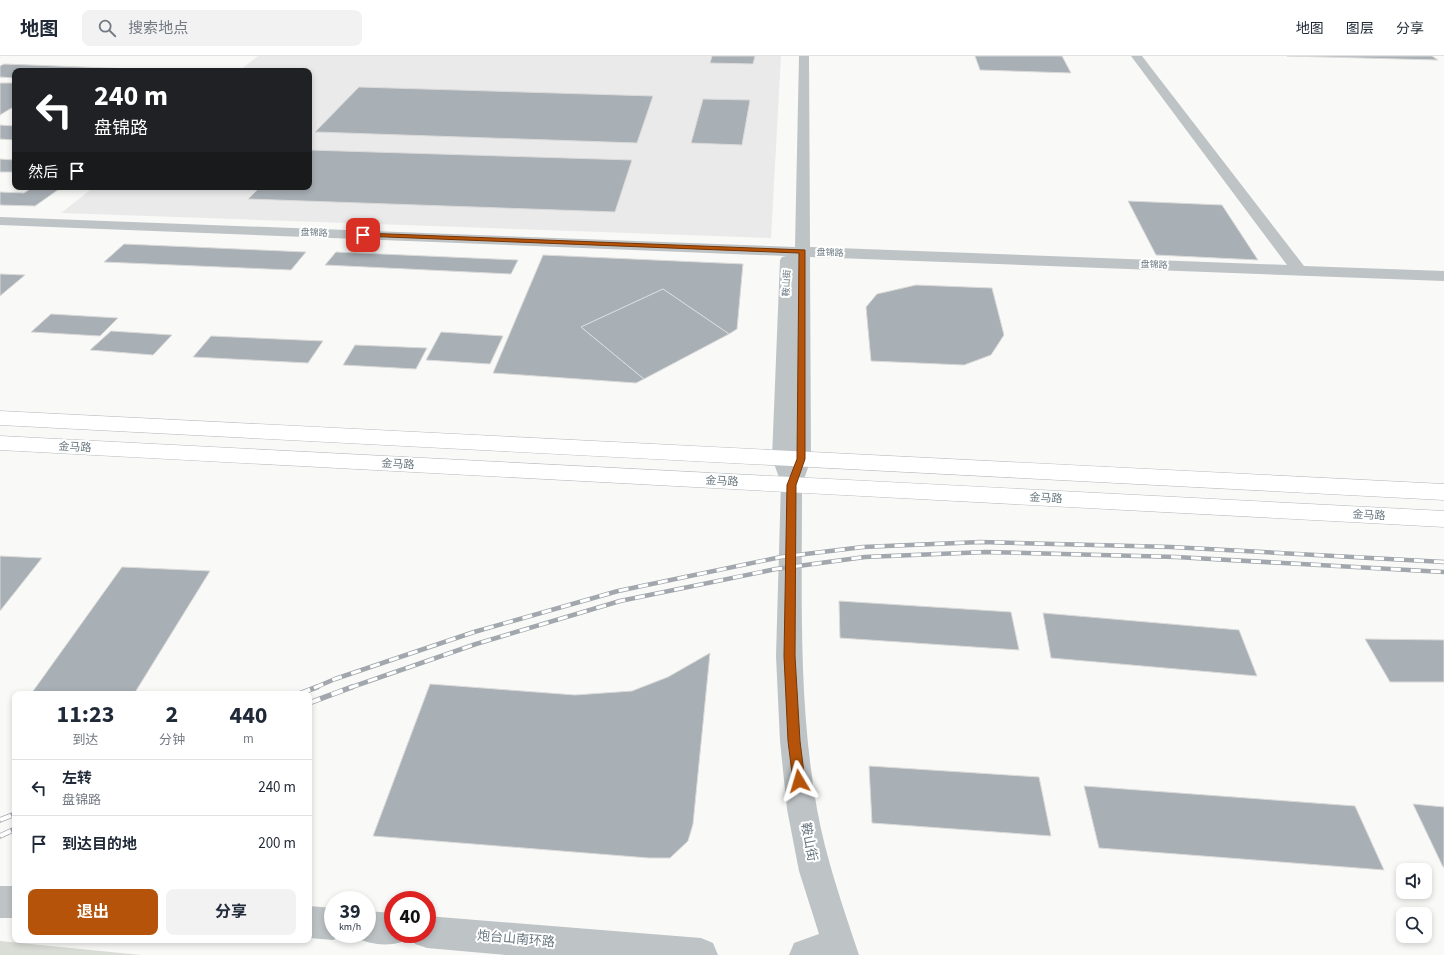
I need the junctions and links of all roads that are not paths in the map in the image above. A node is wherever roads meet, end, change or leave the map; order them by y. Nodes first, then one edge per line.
1 (794, 56) edge
2 (804, 56) edge
3 (1136, 56) edge
4 (0, 221) edge
5 (795, 251) junction
6 (1298, 270) junction
7 (1444, 276) edge
8 (0, 418) edge
9 (0, 443) edge
10 (791, 458) junction
11 (791, 485) junction
12 (1444, 492) edge
13 (1444, 519) edge
14 (0, 902) edge
15 (12, 902) edge
16 (312, 922) edge
17 (324, 923) edge
18 (436, 933) edge
19 (840, 950) edge
20 (701, 955) edge
21 (806, 955) edge

1 - 5 street, 鞍山街
2 - 5 street, 鞍山街
3 - 6 street
4 - 5 street, 盘锦路
5 - 6 street, 盘锦路
5 - 10 street, 鞍山街
6 - 7 street, 盘锦路
8 - 10 main road
9 - 11 main road, 金马路
10 - 11 street, 鞍山街
10 - 12 main road
11 - 13 main road, 金马路
11 - 19 street, 鞍山街
14 - 15 street
16 - 17 street
18 - 20 street, 炮台山南环路
19 - 21 street

